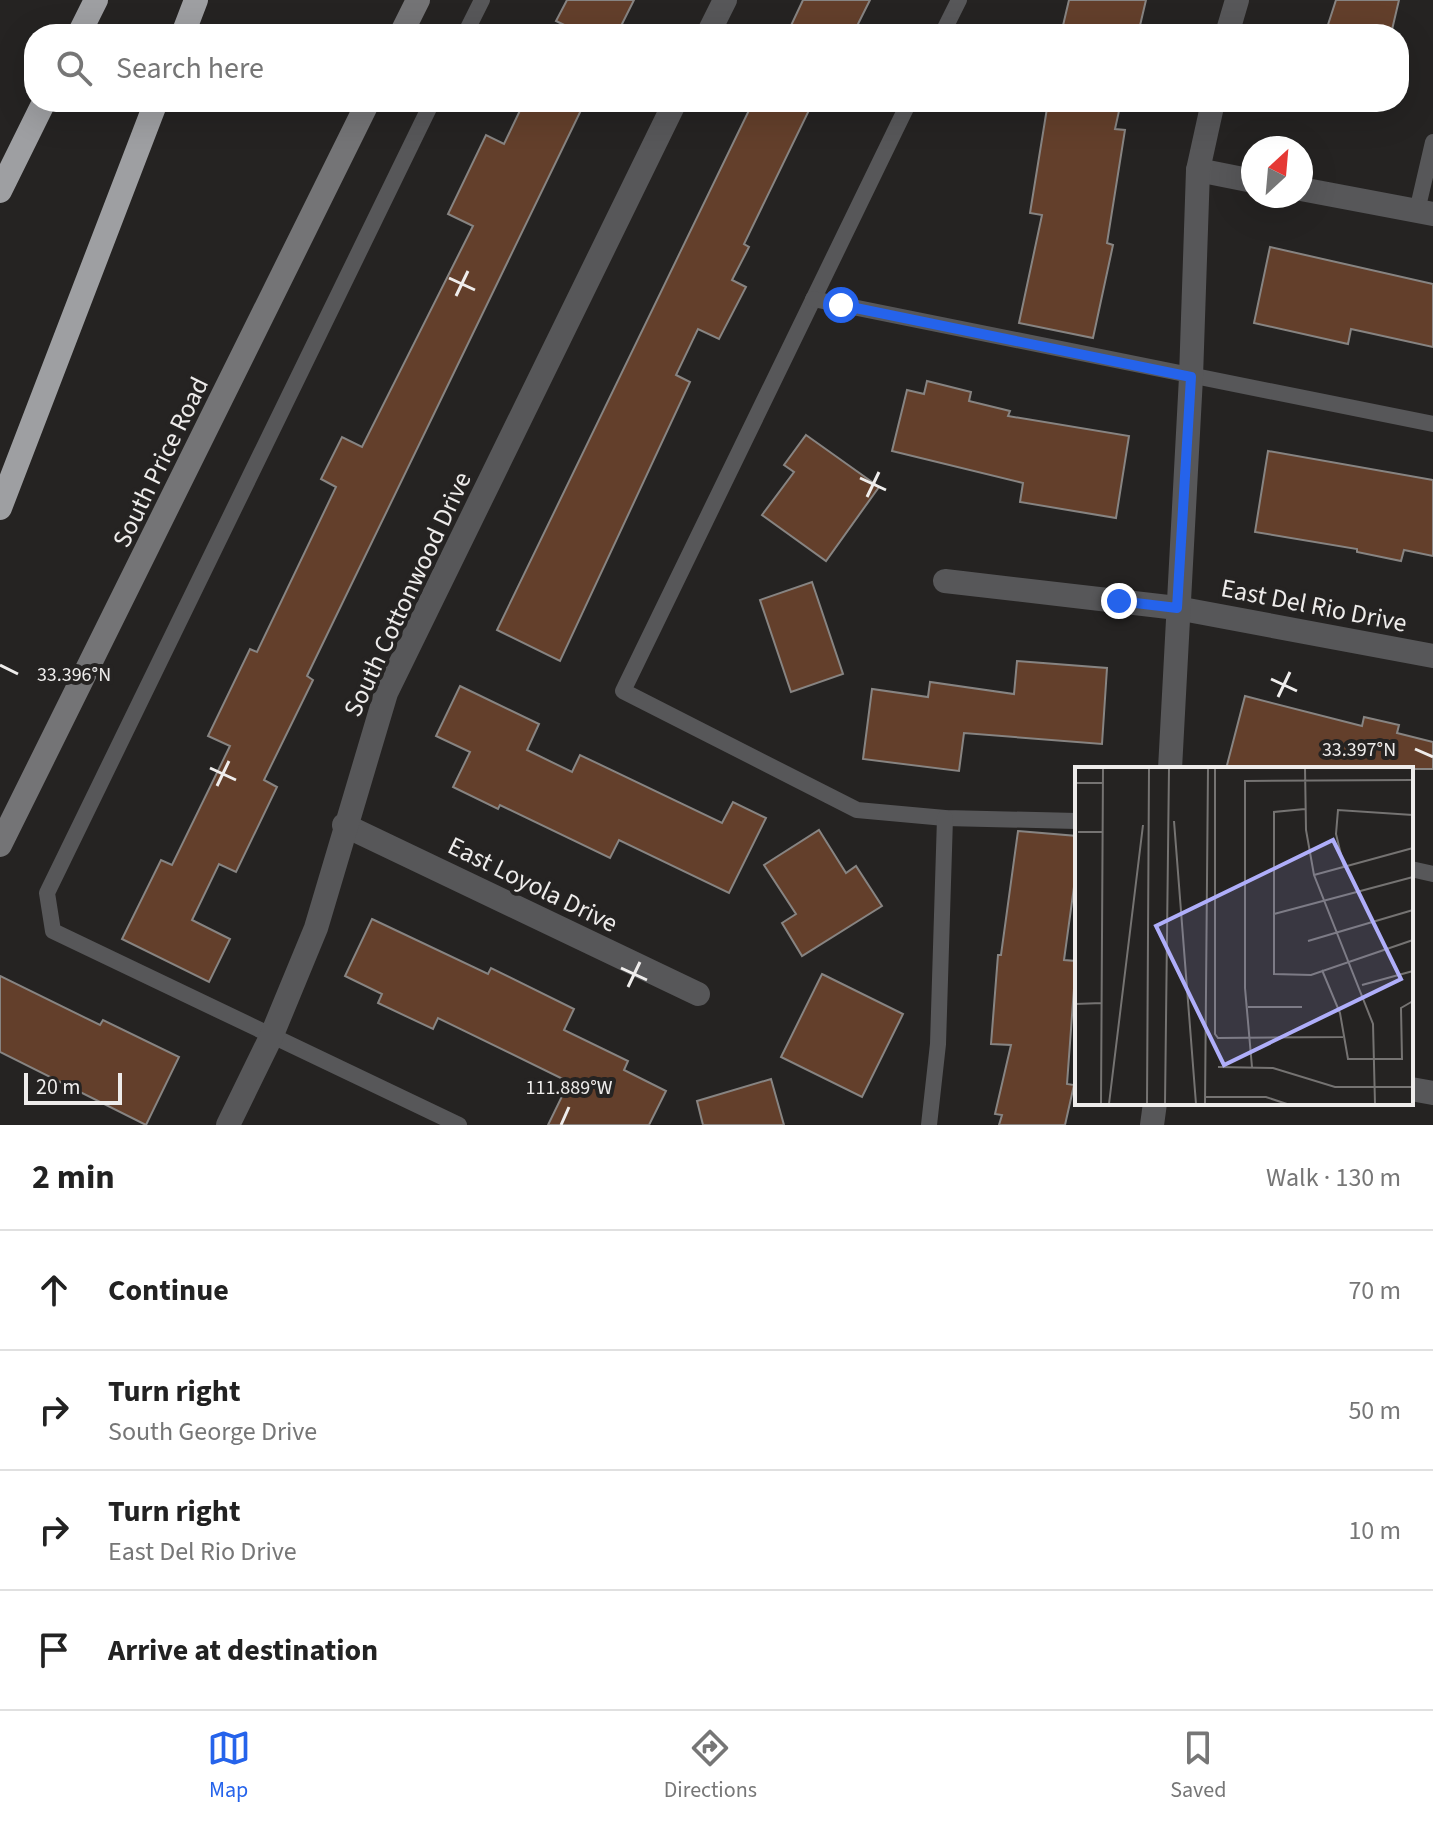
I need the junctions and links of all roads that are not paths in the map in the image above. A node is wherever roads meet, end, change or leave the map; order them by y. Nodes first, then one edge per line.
1 (96, 0) edge
2 (196, 0) edge
3 (418, 0) edge
4 (482, 0) edge
5 (725, 0) edge
6 (959, 0) edge
7 (1237, 0) edge
8 (84, 24) edge
9 (187, 24) edge
10 (406, 24) edge
11 (470, 24) edge
12 (713, 24) edge
13 (947, 24) edge
14 (1230, 24) edge
15 (39, 112) edge
16 (152, 112) edge
17 (363, 112) edge
18 (427, 112) edge
19 (670, 112) edge
20 (904, 112) edge
21 (1211, 112) edge
22 (1433, 142) edge
23 (1198, 170) junction
24 (1241, 179) edge
25 (0, 191) edge
26 (1313, 191) edge
27 (1425, 212) edge
28 (813, 299) junction
29 (1191, 377) junction
30 (1433, 424) edge
31 (0, 508) edge
32 (945, 581) dead end
33 (1177, 608) junction
34 (1433, 656) edge
35 (1170, 767) edge
36 (945, 818) junction
37 (1075, 821) edge
38 (344, 825) junction
39 (0, 845) edge
40 (1413, 869) edge
41 (1433, 874) edge
42 (698, 994) dead end
43 (271, 1037) junction
44 (1413, 1089) edge
45 (1433, 1093) edge
46 (1155, 1105) edge
47 (228, 1125) edge
48 (459, 1125) edge
49 (929, 1125) edge
50 (1152, 1125) edge

1 - 8 highway
2 - 9 highway
3 - 10 main road
4 - 11 lane
5 - 12 street
6 - 13 lane
7 - 14 street
15 - 25 highway
16 - 31 highway
17 - 39 main road, South Price Road
18 - 43 lane
19 - 38 street, South Cottonwood Drive
20 - 28 lane
21 - 23 street
22 - 27 lane
23 - 24 street
23 - 29 street
26 - 27 street
28 - 29 lane
28 - 36 lane
29 - 30 lane
29 - 33 street
32 - 33 street, East Del Rio Drive
33 - 34 street, East Del Rio Drive
33 - 35 street
36 - 37 lane
36 - 49 lane
38 - 42 street, East Loyola Drive
38 - 43 street, South Cottonwood Drive
40 - 41 lane
43 - 47 street, South Cottonwood Drive
43 - 48 lane
44 - 45 street
46 - 50 street

